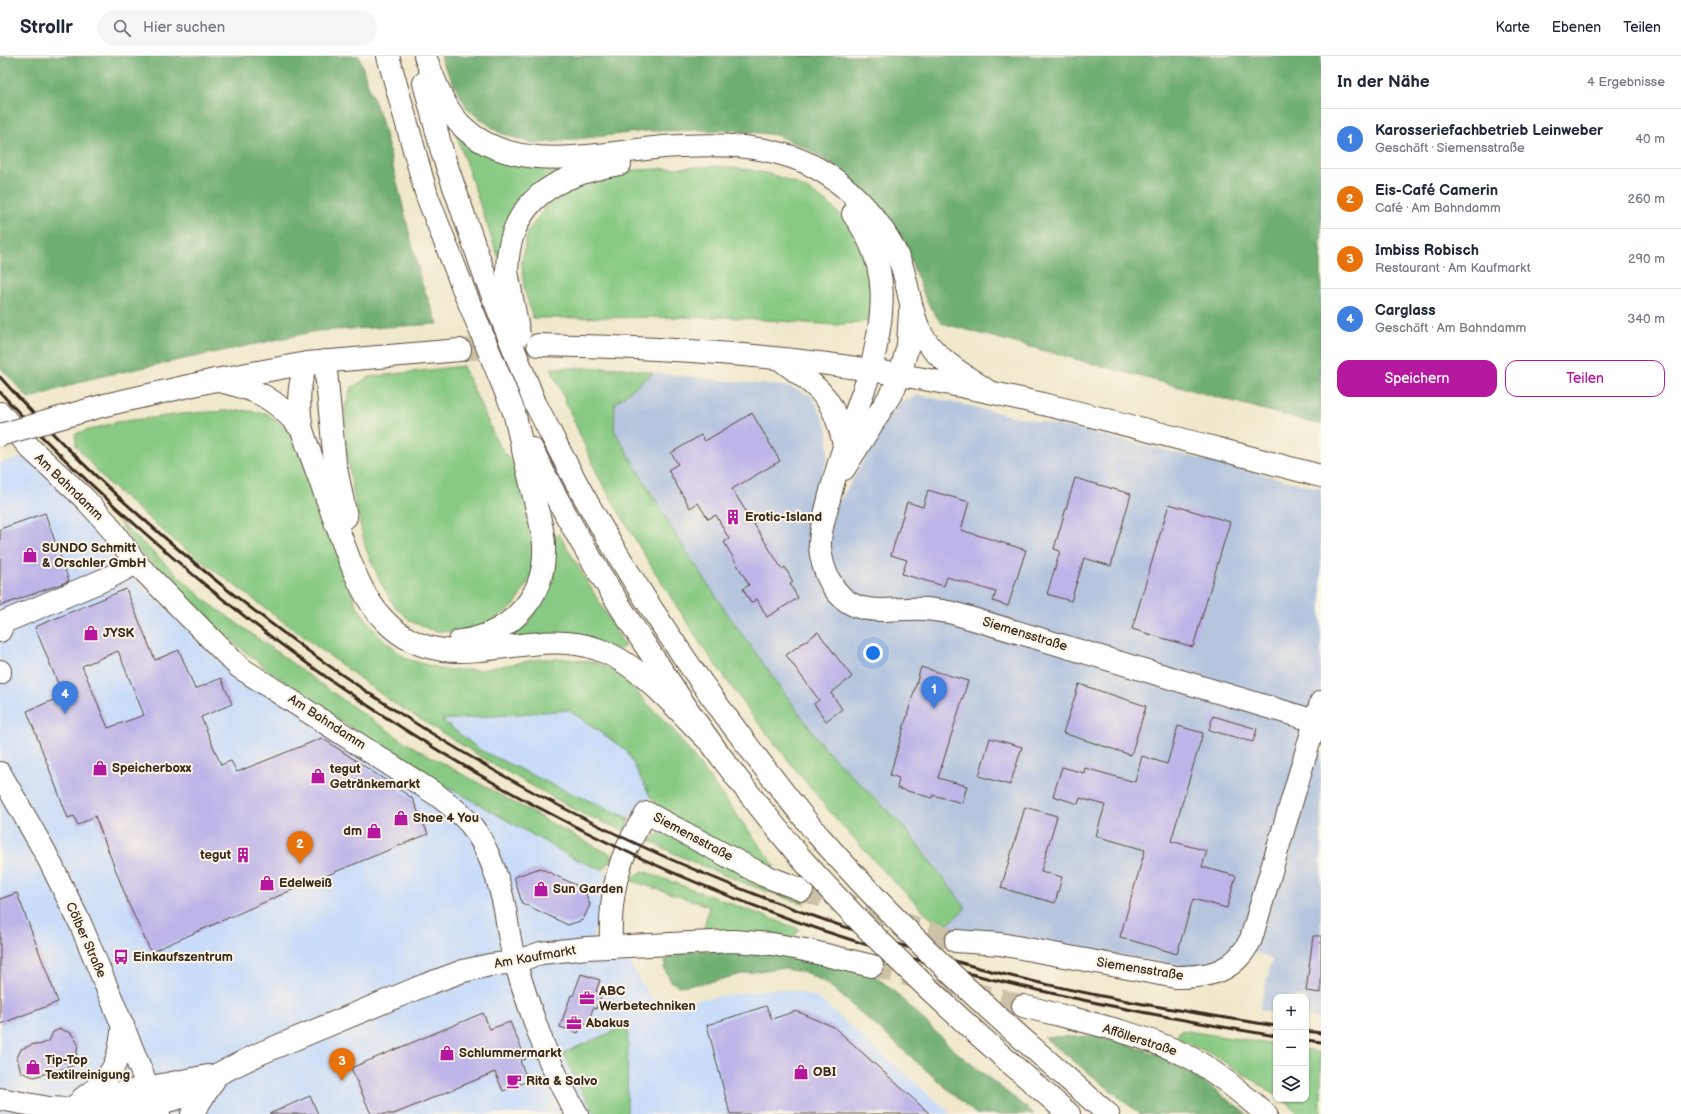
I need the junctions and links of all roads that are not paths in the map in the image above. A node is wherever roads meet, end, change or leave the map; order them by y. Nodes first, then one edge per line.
1 (388, 56) edge
2 (418, 56) edge
3 (425, 56) edge
4 (910, 305) junction
5 (538, 345) tunnel mouth
6 (460, 350) tunnel mouth
7 (781, 360) junction
8 (316, 362) junction
9 (871, 370) junction
10 (900, 375) junction
11 (215, 380) junction
12 (989, 392) junction
13 (532, 394) junction
14 (514, 412) junction
15 (0, 413) edge
16 (302, 430) junction
17 (0, 435) edge
18 (844, 445) junction
19 (1321, 476) edge
20 (831, 491) junction
21 (136, 563) junction
22 (0, 631) edge
23 (1318, 711) edge
24 (708, 740) junction
25 (0, 773) edge
26 (802, 890) tunnel mouth
27 (966, 942) tunnel mouth
28 (611, 947) junction
29 (515, 962) junction
30 (872, 966) tunnel mouth
31 (1023, 1006) tunnel mouth
32 (123, 1024) junction
33 (218, 1074) junction
34 (0, 1100) edge
35 (155, 1102) edge
36 (67, 1108) junction
37 (192, 1114) edge
38 (577, 1114) edge
39 (1069, 1114) edge
40 (1108, 1114) edge
41 (1266, 1114) edge

1 - 14 main road, bridge
2 - 13 main road, bridge
3 - 4 main road
4 - 10 main road, Siemensstraße
4 - 12 main road
5 - 7 main road
6 - 8 main road
7 - 9 main road
7 - 18 main road, Siemensstraße
8 - 11 main road
8 - 14 main road
8 - 16 main road
9 - 10 main road
9 - 13 main road, Siemensstraße, bridge
9 - 18 main road, Siemensstraße
10 - 12 main road
10 - 20 main road, Siemensstraße
11 - 16 main road
11 - 17 main road, bridge
12 - 19 main road
13 - 40 main road, bridge
14 - 24 main road
15 - 21 main road, Am Bahndamm
16 - 24 main road
18 - 20 main road, Siemensstraße
20 - 23 main road, Siemensstraße
21 - 22 main road
21 - 29 main road, Am Bahndamm
23 - 27 main road, Siemensstraße
24 - 39 main road, bridge
25 - 32 main road, Cölber Straße
26 - 28 main road, Siemensstraße
28 - 29 main road, Am Kaufmarkt
28 - 30 main road, Am Kaufmarkt
29 - 33 main road, Am Kaufmarkt
29 - 38 main road, Am Bahndamm
31 - 41 main road, Afföllerstraße
32 - 35 main road, Cölber Straße
32 - 36 main road
33 - 35 main road, Am Kaufmarkt
33 - 37 main road
34 - 36 main road, Am Kaufmarkt
35 - 36 main road, Am Kaufmarkt

